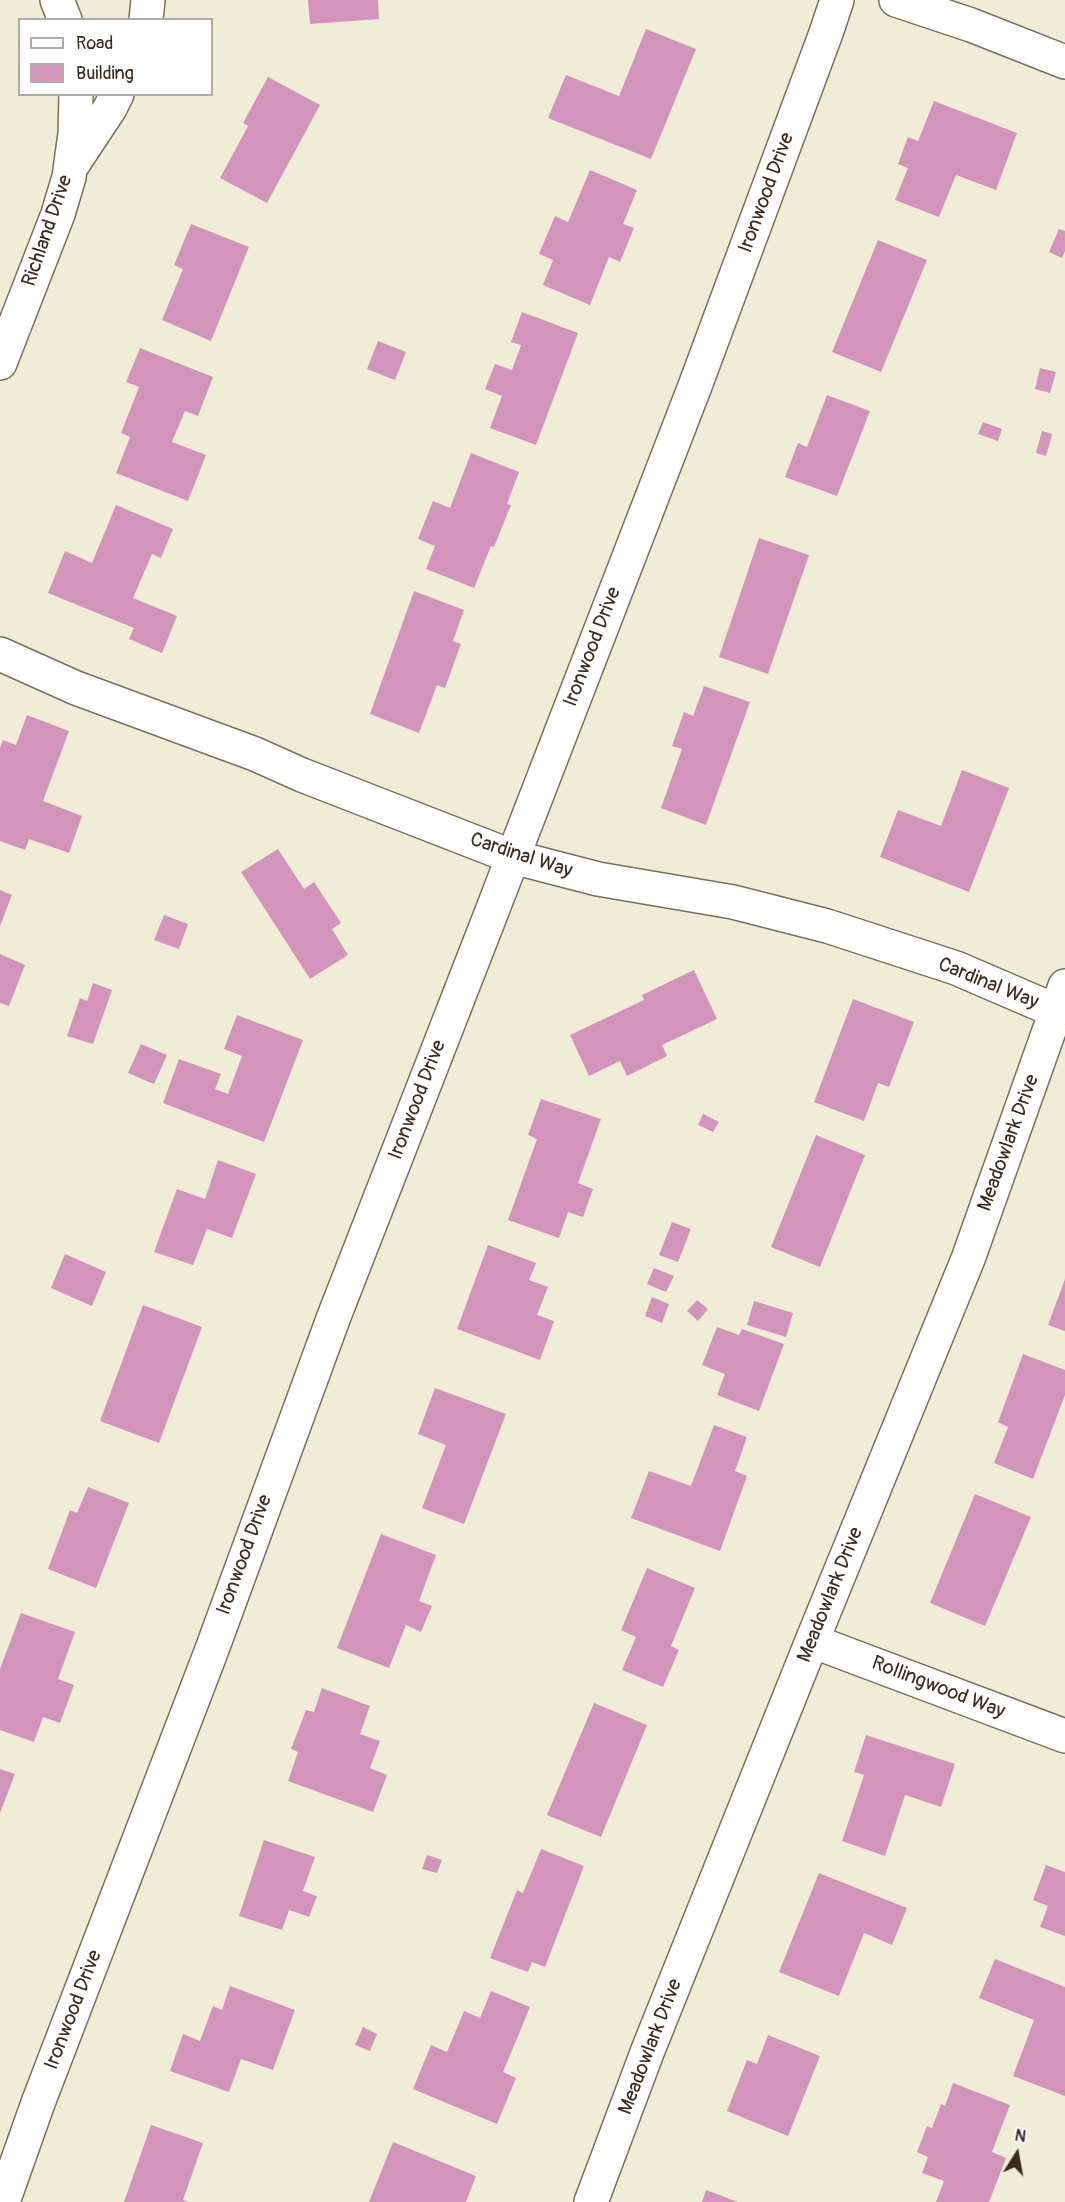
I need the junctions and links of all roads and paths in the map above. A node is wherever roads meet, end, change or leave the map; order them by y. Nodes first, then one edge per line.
1 (57, 0) edge
2 (148, 0) edge
3 (837, 0) edge
4 (896, 0) edge
5 (64, 18) edge
6 (146, 18) edge
7 (1065, 62) edge
8 (76, 96) edge
9 (116, 96) edge
10 (70, 169) junction
11 (0, 363) edge
12 (0, 654) edge
13 (513, 857) junction
14 (1060, 999) edge
15 (812, 1641) junction
16 (1065, 1736) edge
17 (10, 2152) edge
18 (3, 2202) edge
19 (591, 2202) edge

1 - 5 street
2 - 6 street
3 - 13 street, Ironwood Drive
4 - 7 street
8 - 10 street, Richland Drive
9 - 10 street
10 - 11 street, Richland Drive
12 - 13 street, Cardinal Way
13 - 14 street, Cardinal Way
13 - 17 street, Ironwood Drive
14 - 15 street, Meadowlark Drive
15 - 16 street, Rollingwood Way
15 - 19 street, Meadowlark Drive
17 - 18 street, Ironwood Drive

